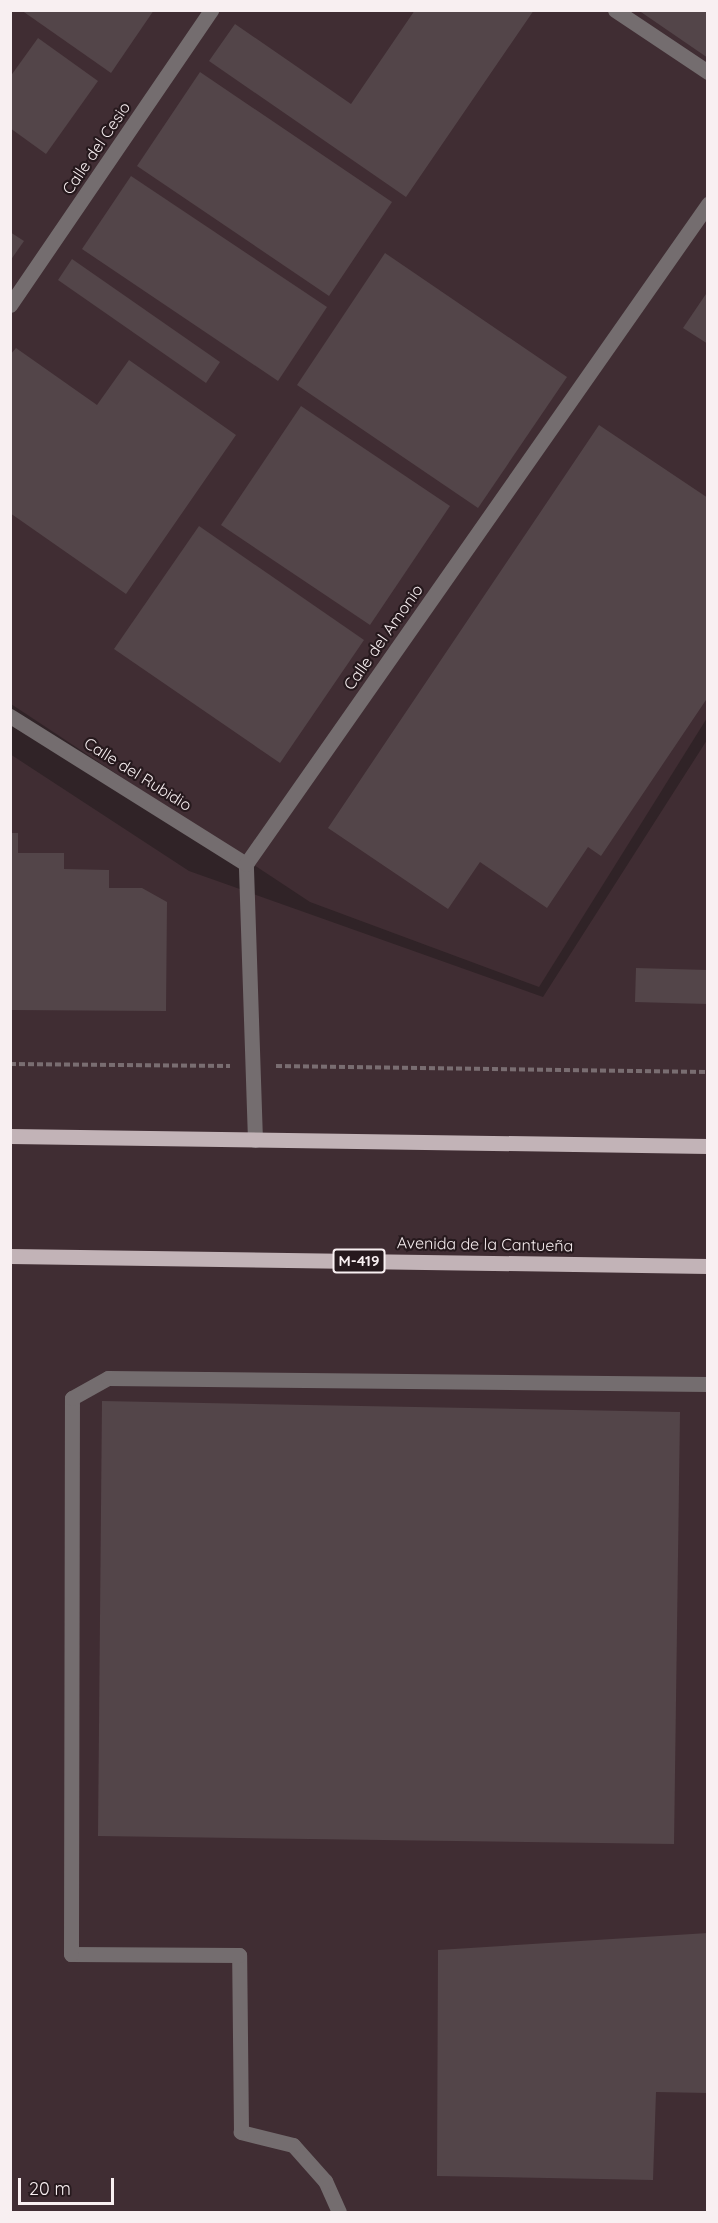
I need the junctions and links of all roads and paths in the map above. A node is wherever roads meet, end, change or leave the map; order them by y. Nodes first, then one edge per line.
1 (211, 10) edge
2 (615, 10) edge
3 (708, 72) edge
4 (708, 204) edge
5 (10, 305) edge
6 (10, 716) edge
7 (246, 864) junction
8 (10, 1064) edge
9 (253, 1066) junction
10 (708, 1072) edge
11 (10, 1136) edge
12 (255, 1140) junction
13 (708, 1146) edge
14 (10, 1256) edge
15 (708, 1266) edge
16 (708, 1384) edge
17 (339, 2212) edge

1 - 5 street, Calle del Cesio
2 - 3 street
4 - 7 street, Calle del Amonio
6 - 7 street, Calle del Rubidio
7 - 9 street
8 - 9 path
9 - 10 path
9 - 12 street
11 - 12 main road
12 - 13 main road
14 - 15 main road, Avenida de la Cantueña / M-419
16 - 17 street

